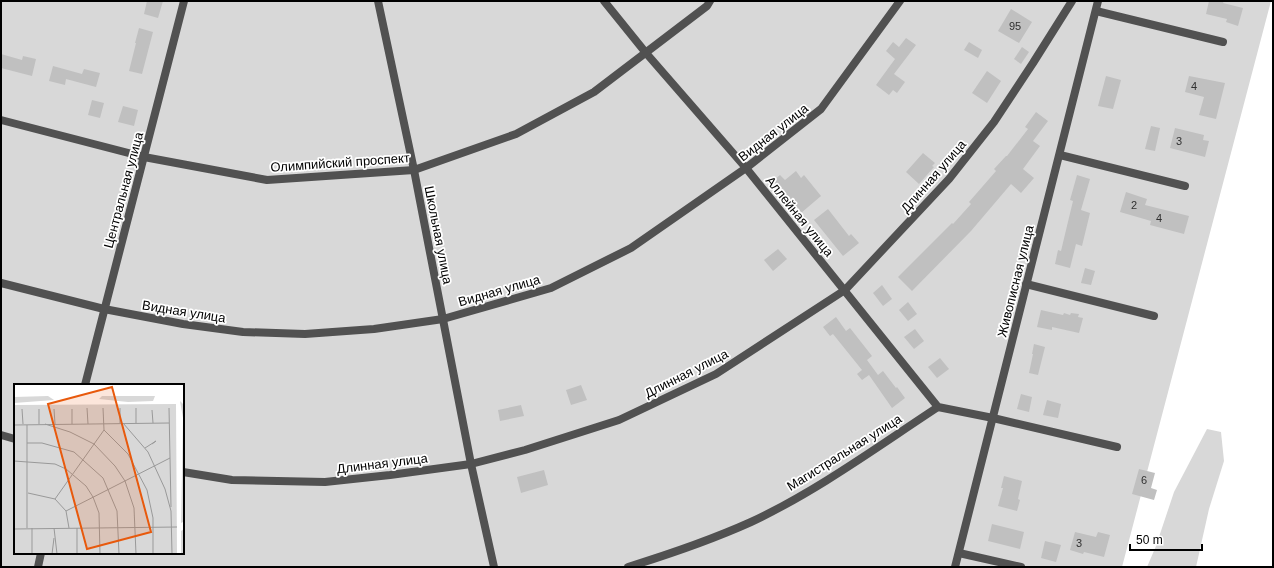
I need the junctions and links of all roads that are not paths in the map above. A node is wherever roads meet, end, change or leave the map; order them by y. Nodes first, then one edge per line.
1 (184, 1) edge
2 (378, 1) edge
3 (604, 1) edge
4 (710, 1) edge
5 (900, 1) edge
6 (1072, 1) edge
7 (1098, 1) edge
8 (1096, 11) junction
9 (1223, 42) dead end
10 (646, 53) junction
11 (1, 120) edge
12 (1060, 155) junction
13 (144, 157) junction
14 (746, 168) junction
15 (414, 170) junction
16 (1185, 186) dead end
17 (1, 283) edge
18 (1026, 284) junction
19 (845, 290) junction
20 (104, 309) junction
21 (1154, 316) dead end
22 (443, 319) junction
23 (85, 384) edge
24 (938, 407) junction
25 (993, 418) junction
26 (1, 435) edge
27 (14, 439) edge
28 (1117, 447) dead end
29 (471, 464) junction
30 (184, 472) edge
31 (958, 553) junction
32 (41, 554) edge
33 (38, 567) edge
34 (494, 567) edge
35 (628, 567) edge
36 (955, 567) edge
37 (1021, 567) edge

1 - 13 street, Центральная улица
2 - 15 street, Школьная улица
3 - 10 street, Аллейная улица
4 - 10 street, Олимпийский проспект
5 - 14 street, Видная улица
6 - 19 street, Длинная улица
7 - 8 street, Живописная улица
8 - 9 street
8 - 12 street, Живописная улица
10 - 14 street, Аллейная улица
10 - 15 street, Олимпийский проспект
11 - 13 street, Олимпийский проспект
12 - 16 street
12 - 18 street, Живописная улица
13 - 15 street, Олимпийский проспект
13 - 20 street, Центральная улица
14 - 19 street, Аллейная улица
14 - 22 street, Видная улица
15 - 22 street, Школьная улица
17 - 20 street, Видная улица
18 - 21 street
18 - 25 street, Живописная улица
19 - 24 street, Аллейная улица
19 - 29 street, Длинная улица
20 - 22 street, Видная улица
20 - 23 street, Центральная улица
22 - 29 street, Школьная улица
24 - 25 street
24 - 35 street, Магистральная улица
25 - 28 street
25 - 31 street, Живописная улица
26 - 27 street
29 - 30 street, Длинная улица
29 - 34 street, Школьная улица
31 - 36 street, Живописная улица
31 - 37 street
32 - 33 street

